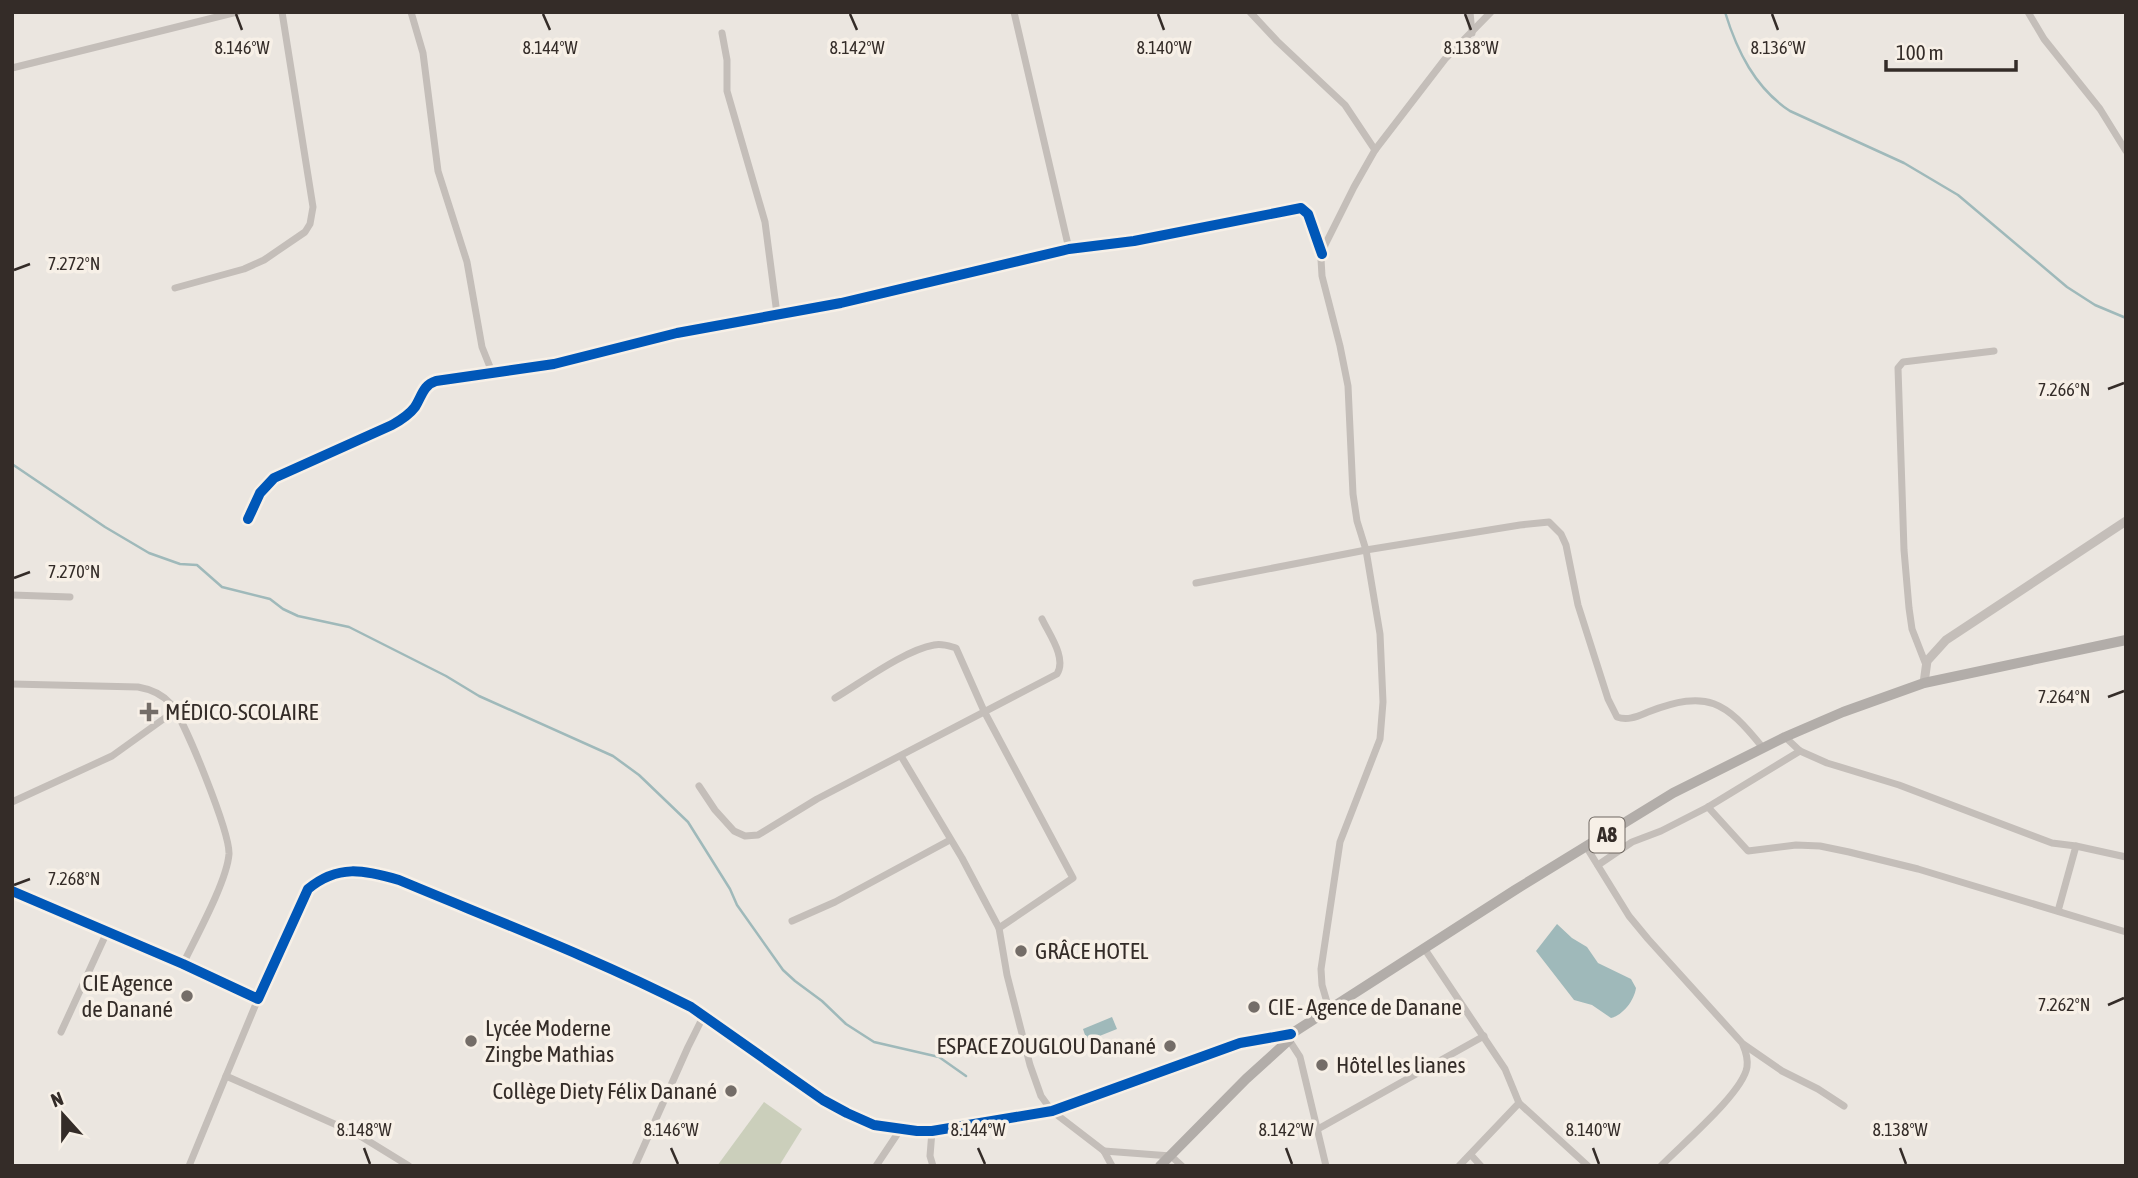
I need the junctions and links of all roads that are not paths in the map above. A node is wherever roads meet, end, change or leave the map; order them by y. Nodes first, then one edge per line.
1 (237, 12) edge
2 (282, 12) edge
3 (411, 12) edge
4 (1014, 12) edge
5 (1250, 12) edge
6 (1470, 12) edge
7 (1492, 12) edge
8 (2028, 12) edge
9 (722, 33) dead end
10 (1472, 33) junction
11 (12, 68) edge
12 (1375, 150) junction
13 (2126, 151) edge
14 (1069, 249) junction
15 (1322, 254) junction
16 (175, 288) dead end
17 (777, 314) junction
18 (1994, 351) dead end
19 (492, 372) junction
20 (248, 519) dead end
21 (2126, 521) edge
22 (1366, 550) junction
23 (1196, 583) dead end
24 (12, 595) edge
25 (70, 597) dead end
26 (1042, 619) dead end
27 (2126, 640) edge
28 (1926, 665) junction
29 (1924, 683) junction
30 (12, 684) edge
31 (835, 698) dead end
32 (176, 710) junction
33 (984, 711) junction
34 (1785, 737) junction
35 (1763, 748) junction
36 (1800, 751) junction
37 (901, 756) junction
38 (699, 786) dead end
39 (12, 802) edge
40 (1708, 807) junction
41 (950, 840) junction
42 (2076, 846) junction
43 (1587, 848) junction
44 (2126, 857) edge
45 (1598, 864) junction
46 (12, 891) edge
47 (2058, 911) junction
48 (792, 921) dead end
49 (999, 928) junction
50 (107, 932) junction
51 (2126, 932) edge
52 (1424, 948) junction
53 (183, 964) junction
54 (258, 999) junction
55 (1329, 1009) junction
56 (703, 1017) junction
57 (61, 1032) dead end
58 (1484, 1036) junction
59 (1290, 1037) junction
60 (1743, 1045) junction
61 (226, 1076) junction
62 (1518, 1103) junction
63 (1844, 1106) dead end
64 (1052, 1111) junction
65 (1318, 1129) junction
66 (900, 1130) junction
67 (932, 1131) junction
68 (1104, 1151) junction
69 (1471, 1155) junction
70 (1171, 1156) junction
71 (189, 1166) edge
72 (409, 1166) edge
73 (635, 1166) edge
74 (876, 1166) edge
75 (933, 1166) edge
76 (1112, 1166) edge
77 (1160, 1166) edge
78 (1182, 1166) edge
79 (1326, 1166) edge
80 (1459, 1166) edge
81 (1481, 1166) edge
82 (1588, 1166) edge
83 (1661, 1166) edge

1 - 11 street
2 - 16 street
3 - 19 street
4 - 14 street
5 - 12 street
6 - 10 street
7 - 10 street
8 - 13 street
9 - 17 street
10 - 12 street
12 - 15 street
14 - 15 street
14 - 17 street
15 - 22 street
17 - 19 street
18 - 28 street
19 - 20 street
21 - 28 street
22 - 23 street
22 - 35 street
22 - 55 street
24 - 25 street
26 - 33 street
27 - 29 main road, A8
28 - 29 street
29 - 34 main road, A8
30 - 32 street
31 - 33 street
32 - 39 street
32 - 53 street
33 - 37 street
33 - 49 street
34 - 35 main road, A8
34 - 36 street
35 - 43 main road, A8
36 - 40 street
36 - 42 street
37 - 38 street
37 - 41 street
40 - 45 street
40 - 47 street
41 - 48 street
41 - 49 street
42 - 44 street
42 - 47 street
43 - 45 street
43 - 52 main road, A8
45 - 60 street
46 - 50 street
47 - 51 street
49 - 64 street
50 - 53 street
50 - 57 street
52 - 55 main road, A8
52 - 58 street
53 - 54 street
54 - 56 street
54 - 61 street
55 - 59 main road, A8
56 - 66 street
56 - 73 street
58 - 62 street
58 - 65 street
59 - 64 street
59 - 65 street
59 - 70 main road, A8
60 - 63 street
60 - 83 street
61 - 71 street
61 - 72 street
62 - 69 street
62 - 82 street
64 - 67 street
64 - 68 street
65 - 79 street
66 - 67 street
66 - 74 street
67 - 75 street
68 - 70 street
68 - 76 street
69 - 80 street
69 - 81 street
70 - 77 main road, A8
70 - 78 street

